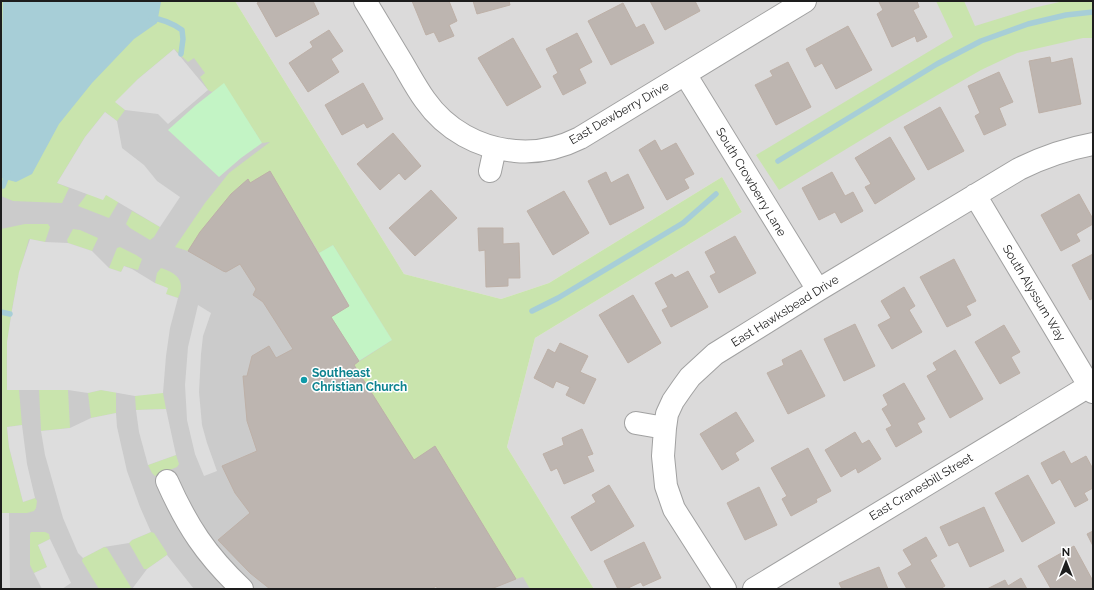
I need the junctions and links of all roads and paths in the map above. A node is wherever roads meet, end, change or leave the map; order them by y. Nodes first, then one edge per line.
1 (365, 1) edge
2 (805, 1) edge
3 (685, 74) junction
4 (1093, 144) edge
5 (496, 148) junction
6 (490, 170) dead end
7 (975, 195) junction
8 (818, 290) junction
9 (1091, 388) edge
10 (636, 423) dead end
11 (665, 428) junction
12 (167, 481) dead end
13 (242, 589) edge
14 (725, 589) edge
15 (754, 589) edge

1 - 5 street, East Dewberry Drive
2 - 3 street, East Dewberry Drive
3 - 5 street, East Dewberry Drive
3 - 8 street, South Crowberry Lane
4 - 7 street, East Hawksbead Drive
5 - 6 street
7 - 8 street, East Hawksbead Drive
7 - 9 street, South Alyssum Way
8 - 11 street, East Hawksbead Drive
9 - 15 street, East Cranesbill Street
10 - 11 street
11 - 14 street, East Hawksbead Drive
12 - 13 street

